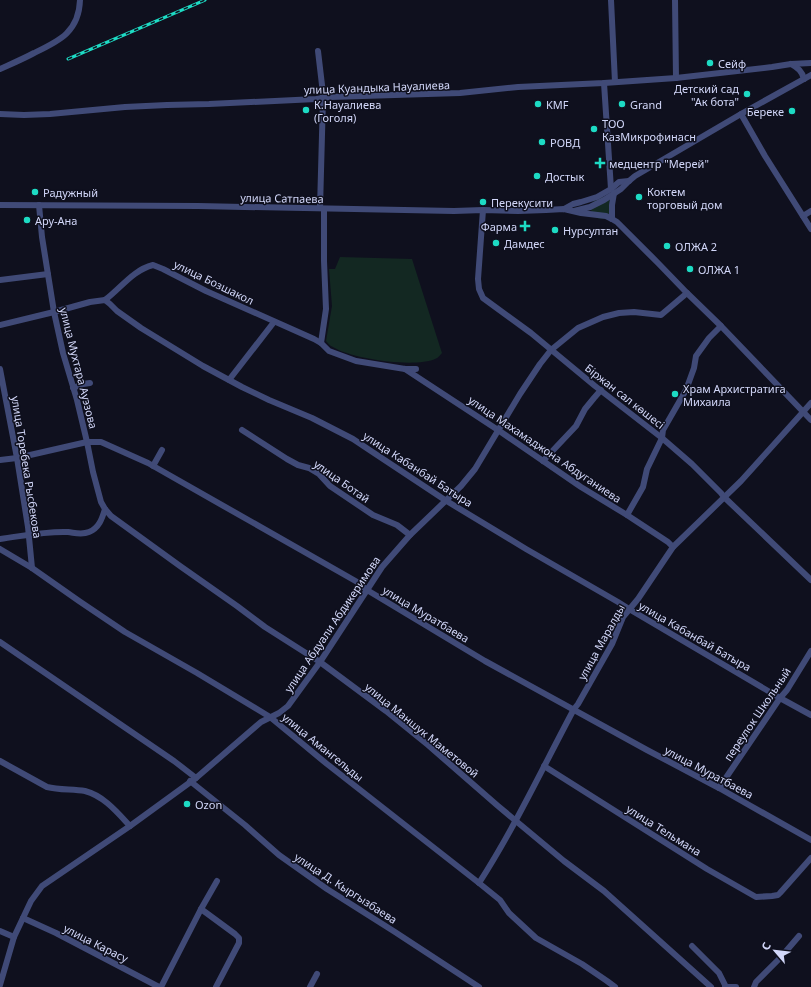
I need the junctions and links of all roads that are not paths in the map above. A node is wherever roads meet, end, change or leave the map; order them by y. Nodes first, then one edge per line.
1 (80, 0) edge
2 (611, 0) edge
3 (675, 0) edge
4 (318, 51) dead end
5 (811, 63) edge
6 (791, 64) junction
7 (0, 69) edge
8 (807, 77) edge
9 (676, 78) junction
10 (615, 82) junction
11 (604, 83) junction
12 (811, 84) edge
13 (323, 98) junction
14 (0, 114) edge
15 (741, 114) junction
16 (612, 191) junction
17 (0, 205) edge
18 (39, 205) junction
19 (322, 209) junction
20 (564, 209) junction
21 (483, 210) junction
22 (811, 211) edge
23 (572, 212) junction
24 (803, 216) junction
25 (612, 219) junction
26 (811, 229) edge
27 (48, 274) junction
28 (0, 280) edge
29 (687, 293) junction
30 (105, 300) junction
31 (54, 312) junction
32 (274, 322) junction
33 (0, 325) edge
34 (721, 326) junction
35 (321, 343) junction
36 (551, 350) junction
37 (0, 369) edge
38 (405, 369) junction
39 (416, 369) dead end
40 (229, 380) junction
41 (90, 383) dead end
42 (73, 388) junction
43 (601, 390) junction
44 (811, 404) edge
45 (803, 412) junction
46 (811, 420) edge
47 (242, 430) dead end
48 (498, 430) junction
49 (662, 438) junction
50 (87, 442) junction
51 (162, 450) dead end
52 (17, 458) junction
53 (0, 460) edge
54 (543, 461) junction
55 (153, 466) junction
56 (724, 497) junction
57 (445, 500) junction
58 (104, 510) junction
59 (627, 516) junction
60 (28, 535) junction
61 (410, 535) junction
62 (0, 539) edge
63 (673, 547) junction
64 (0, 549) edge
65 (32, 568) junction
66 (811, 580) edge
67 (367, 590) junction
68 (629, 609) junction
69 (0, 642) edge
70 (811, 651) edge
71 (320, 662) junction
72 (780, 698) junction
73 (574, 709) junction
74 (811, 715) edge
75 (270, 718) junction
76 (0, 761) edge
77 (544, 766) junction
78 (193, 779) junction
79 (720, 788) junction
80 (515, 821) junction
81 (130, 826) junction
82 (811, 840) edge
83 (811, 858) edge
84 (217, 881) dead end
85 (479, 883) junction
86 (201, 909) junction
87 (23, 918) junction
88 (0, 931) edge
89 (800, 936) dead end
90 (14, 937) junction
91 (692, 946) dead end
92 (317, 974) dead end
93 (0, 985) edge
94 (160, 987) edge
95 (216, 987) edge
96 (310, 987) edge
97 (478, 987) edge
98 (615, 987) edge
99 (711, 987) edge
100 (726, 987) edge
101 (736, 987) edge
102 (754, 987) edge

1 - 7 street
2 - 10 street
3 - 9 street
4 - 13 street
5 - 6 street, улица Куандыка Науалиева
6 - 8 street
6 - 9 street, улица Куандыка Науалиева
8 - 12 street
8 - 15 street, улица Сатпаева
9 - 10 street, улица Куандыка Науалиева
10 - 11 street, улица Куандыка Науалиева
11 - 13 street, улица Куандыка Науалиева
11 - 16 street
13 - 14 street, улица Куандыка Науалиева
13 - 19 street
15 - 16 street, улица Сатпаева
15 - 24 street
16 - 20 street, улица Сатпаева
16 - 23 street, улица Сатпаева
16 - 25 street
17 - 18 street, улица Сатпаева
18 - 19 street, улица Сатпаева
18 - 27 street, улица Мухтара Ауэзова
19 - 21 street, улица Сатпаева
19 - 35 street
20 - 21 street, улица Сатпаева
20 - 23 street, улица Сатпаева
21 - 36 street, Біржан сал көшесі
22 - 24 street
23 - 25 street
24 - 26 street
25 - 29 street
27 - 28 street
27 - 31 street, улица Мухтара Ауэзова
29 - 34 street
29 - 36 street, улица Абдуали Абдикеримова
30 - 31 street
30 - 32 street, улица Бозшакол
30 - 40 street, улица Кабанбай Батыра
31 - 33 street
31 - 42 street, улица Мухтара Ауэзова
32 - 35 street, улица Бозшакол
32 - 40 street
34 - 45 street
34 - 49 street
35 - 38 street, улица Бозшакол
36 - 43 street, Біржан сал көшесі
36 - 48 street, улица Абдуали Абдикеримова
37 - 52 street, улица Торебека Рысбекова
38 - 39 street
38 - 48 street, улица Махамаджона Абдуганиева
40 - 57 street, улица Кабанбай Батыра
41 - 42 street
42 - 50 street, улица Мухтара Ауэзова
43 - 49 street, Біржан сал көшесі
43 - 54 street
44 - 45 street, улица Маралды
45 - 46 street
45 - 56 street, улица Маралды
47 - 61 street, улица Ботай
48 - 54 street, улица Махамаджона Абдуганиева
48 - 57 street, улица Абдуали Абдикеримова
49 - 56 street, Біржан сал көшесі
49 - 59 street
50 - 52 street, улица Муратбаева
50 - 55 street, улица Муратбаева
50 - 58 street, улица Мухтара Ауэзова
51 - 55 street
52 - 53 street, улица Муратбаева
52 - 60 street, улица Торебека Рысбекова
54 - 59 street, улица Махамаджона Абдуганиева
55 - 67 street, улица Муратбаева
56 - 63 street, улица Маралды
56 - 66 street, Біржан сал көшесі
57 - 61 street, улица Абдуали Абдикеримова
57 - 68 street, улица Кабанбай Батыра
58 - 60 street
58 - 71 street, улица Маншук Маметовой
59 - 63 street, улица Махамаджона Абдуганиева
60 - 62 street
60 - 65 street, улица Торебека Рысбекова
61 - 67 street, улица Абдуали Абдикеримова
63 - 68 street, улица Маралды
64 - 65 street, улица Амангельды
65 - 75 street, улица Амангельды
67 - 71 street, улица Абдуали Абдикеримова
67 - 73 street, улица Муратбаева
68 - 72 street, улица Кабанбай Батыра
68 - 73 street, улица Маралды
69 - 78 street, улица Д. Кыргызбаева
70 - 72 street, переулок Школьный
71 - 75 street, улица Абдуали Абдикеримова
71 - 80 street, улица Маншук Маметовой
72 - 74 street, улица Кабанбай Батыра
72 - 79 street, переулок Школьный
73 - 77 street, улица Маралды
73 - 79 street, улица Муратбаева
75 - 78 street, улица Абдуали Абдикеримова
75 - 85 street, улица Амангельды
76 - 81 street
77 - 80 street, улица Маралды
77 - 83 street, улица Тельмана
78 - 81 street, улица Абдуали Абдикеримова
78 - 97 street, улица Д. Кыргызбаева
79 - 82 street, улица Муратбаева
80 - 85 street, улица Маралды
80 - 99 street, улица Маншук Маметовой
81 - 87 street, улица Абдуали Абдикеримова
84 - 86 street
85 - 98 street, улица Амангельды
86 - 94 street
86 - 95 street
87 - 90 street, улица Абдуали Абдикеримова
87 - 94 street, улица Карасу
88 - 90 street
89 - 102 street
90 - 93 street, улица Абдуали Абдикеримова
91 - 100 street
92 - 96 street
100 - 101 street

